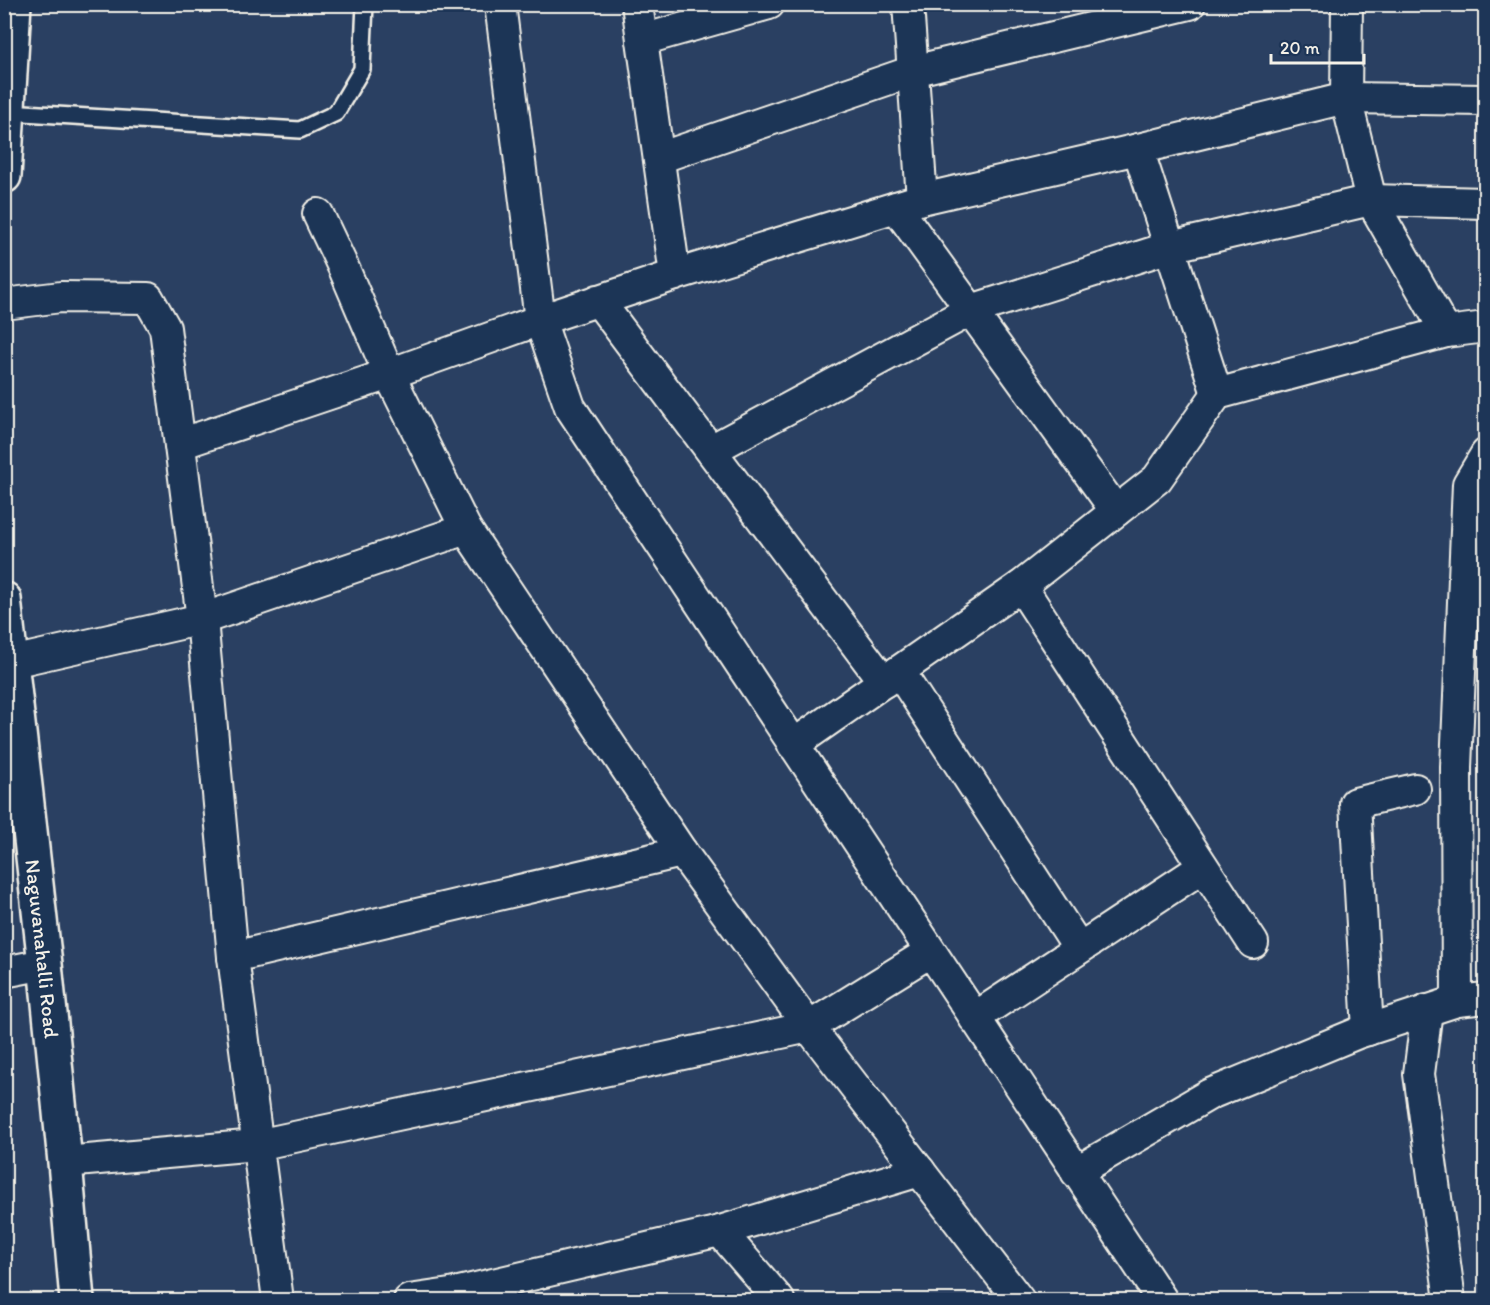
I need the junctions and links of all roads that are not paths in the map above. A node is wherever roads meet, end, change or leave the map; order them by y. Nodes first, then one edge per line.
1 (14, 4) edge
2 (365, 4) edge
3 (500, 4) edge
4 (637, 4) edge
5 (769, 4) edge
6 (908, 4) edge
7 (1190, 4) edge
8 (1347, 4) edge
9 (642, 40) junction
10 (913, 71) junction
11 (1346, 98) junction
12 (1485, 100) edge
13 (8, 111) junction
14 (1138, 149) junction
15 (659, 158) junction
16 (4, 176) edge
17 (1371, 200) junction
18 (909, 203) junction
19 (1485, 203) edge
20 (318, 214) dead end
21 (1170, 247) junction
22 (675, 275) junction
23 (598, 300) junction
24 (4, 304) edge
25 (971, 310) junction
26 (540, 320) junction
27 (1485, 327) edge
28 (1446, 332) junction
29 (389, 374) junction
30 (1217, 394) junction
31 (180, 444) junction
32 (711, 450) junction
33 (1485, 454) edge
34 (1116, 511) junction
35 (466, 529) junction
36 (1021, 586) junction
37 (4, 599) edge
38 (202, 619) junction
39 (12, 662) junction
40 (891, 677) junction
41 (793, 745) junction
42 (1415, 789) dead end
43 (682, 852) junction
44 (1203, 867) junction
45 (1252, 943) dead end
46 (1079, 948) junction
47 (930, 952) junction
48 (233, 957) junction
49 (45, 964) junction
50 (4, 972) edge
51 (1471, 999) edge
52 (1426, 1011) junction
53 (974, 1018) junction
54 (809, 1027) junction
55 (1368, 1030) junction
56 (257, 1145) junction
57 (65, 1162) junction
58 (920, 1171) junction
59 (1076, 1172) junction
60 (720, 1231) junction
61 (510, 1280) junction
62 (451, 1298) edge
63 (77, 1300) edge
64 (278, 1300) edge
65 (409, 1300) edge
66 (536, 1300) edge
67 (779, 1300) edge
68 (1020, 1300) edge
69 (1162, 1300) edge
70 (1450, 1300) edge

1 - 13 street
2 - 13 lane
3 - 26 street
4 - 9 street
5 - 9 street
6 - 10 street
7 - 10 street
8 - 11 street
9 - 15 street
10 - 15 street
10 - 18 street
11 - 12 street
11 - 14 street
11 - 17 street
13 - 16 street
14 - 18 street
14 - 21 street
15 - 22 street
17 - 19 street
17 - 21 street
17 - 28 street
18 - 22 street
18 - 25 street
20 - 29 street
21 - 25 street
21 - 30 street
22 - 23 street
23 - 26 street
23 - 32 street
24 - 31 street
25 - 32 street
25 - 34 street
26 - 29 street
26 - 41 street
27 - 28 street
28 - 30 street
29 - 31 street
29 - 35 street
30 - 34 street
31 - 38 street
32 - 40 street
33 - 51 street
34 - 36 street
35 - 38 street
35 - 43 street
36 - 40 street
36 - 44 street
37 - 39 street, Naguvanahalli Road
38 - 39 street
38 - 48 street
39 - 49 street, Naguvanahalli Road
40 - 41 street
40 - 46 street
41 - 47 street
42 - 55 street
43 - 48 street
43 - 54 street
44 - 45 street
44 - 46 street
46 - 53 street
47 - 53 street
47 - 54 street
48 - 56 street
49 - 50 street
49 - 57 street, Naguvanahalli Road
51 - 52 street
52 - 55 street
52 - 70 street
53 - 59 street
54 - 56 street
54 - 58 street
55 - 59 street
56 - 57 street
56 - 64 street
57 - 63 street, Naguvanahalli Road
58 - 60 street
58 - 68 street
59 - 69 street
60 - 61 street
60 - 67 street
61 - 62 street
61 - 66 street
62 - 65 street

